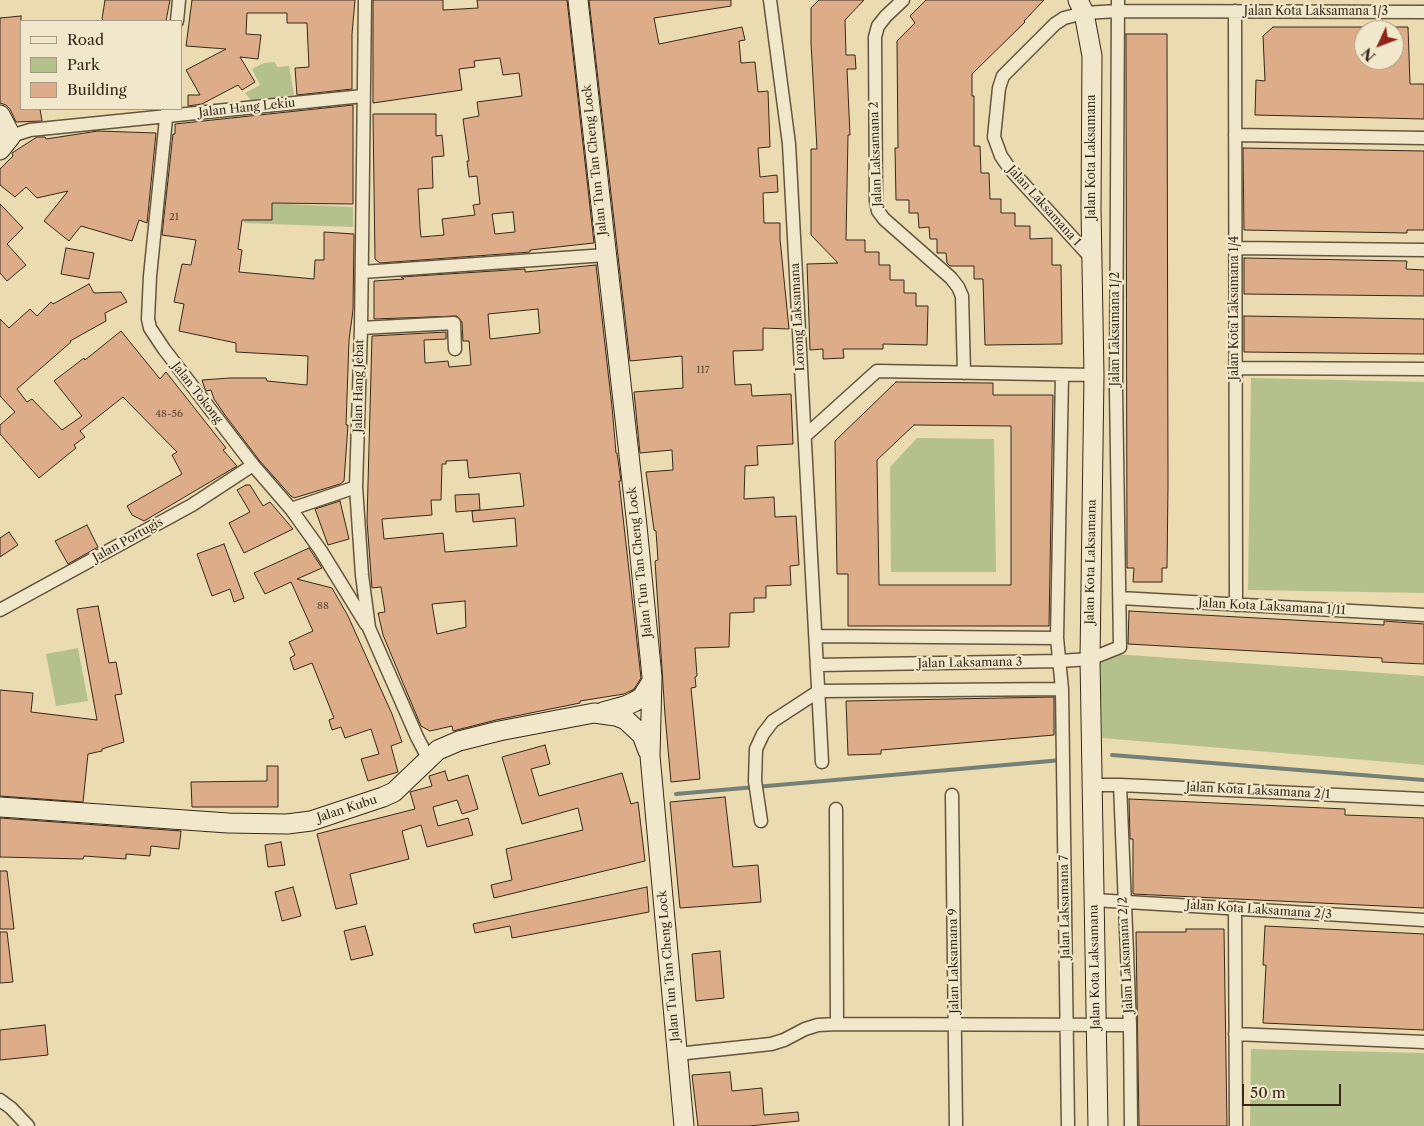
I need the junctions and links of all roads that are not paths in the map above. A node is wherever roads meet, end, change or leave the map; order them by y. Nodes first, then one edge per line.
1 (179, 0) edge
2 (365, 0) edge
3 (578, 0) edge
4 (770, 0) edge
5 (903, 0) edge
6 (1118, 5) edge
7 (1081, 6) edge
8 (1235, 11) junction
9 (1424, 12) edge
10 (177, 20) edge
11 (363, 96) junction
12 (167, 113) edge
13 (0, 115) edge
14 (1235, 135) junction
15 (1424, 138) edge
16 (6, 143) edge
17 (1236, 248) junction
18 (1424, 250) edge
19 (606, 255) junction
20 (1093, 260) junction
21 (362, 272) junction
22 (361, 328) junction
23 (455, 349) dead end
24 (1235, 368) junction
25 (1424, 369) edge
26 (964, 373) junction
27 (1062, 375) junction
28 (1094, 375) junction
29 (805, 436) junction
30 (253, 465) junction
31 (356, 487) junction
32 (290, 510) junction
33 (1120, 598) junction
34 (2, 605) edge
35 (1236, 605) junction
36 (1424, 615) edge
37 (369, 628) junction
38 (816, 636) junction
39 (1057, 638) junction
40 (1120, 647) joint
41 (1090, 659) junction
42 (1060, 661) junction
43 (817, 665) junction
44 (651, 683) junction
45 (1062, 689) junction
46 (818, 691) junction
47 (594, 713) junction
48 (650, 756) junction
49 (428, 758) junction
50 (822, 762) dead end
51 (1092, 785) junction
52 (1120, 785) junction
53 (952, 795) dead end
54 (1424, 799) edge
55 (0, 807) edge
56 (836, 810) dead end
57 (761, 820) dead end
58 (1094, 900) junction
59 (1124, 900) junction
60 (1235, 908) junction
61 (1424, 920) edge
62 (837, 1024) junction
63 (1067, 1024) junction
64 (1097, 1024) junction
65 (955, 1025) junction
66 (1130, 1025) junction
67 (1236, 1034) junction
68 (1424, 1042) edge
69 (677, 1054) junction
70 (0, 1100) edge
71 (28, 1126) edge
72 (684, 1126) edge
73 (956, 1126) edge
74 (1068, 1126) edge
75 (1098, 1126) edge
76 (1131, 1126) edge
77 (1236, 1126) edge

1 - 10 street
2 - 11 street, Jalan Hang Jebat
3 - 19 street, Jalan Tun Tan Cheng Lock
4 - 29 street, Lorong Laksamana
5 - 26 street, Jalan Laksamana 2
6 - 7 street, Jalan Kota Laksamana 1/3
6 - 8 street, Jalan Kota Laksamana 1/3
6 - 33 street, Jalan Laksamana 1/2
7 - 20 street, Jalan Kota Laksamana
7 - 20 street, Jalan Laksamana 1
8 - 9 street, Jalan Kota Laksamana 1/3
8 - 14 street, Jalan Kota Laksamana 1/4
11 - 12 street, Jalan Hang Lekiu
11 - 21 street, Jalan Hang Jebat
12 - 16 street, Jalan Hang Lekiu
12 - 30 street, Jalan Tokong
13 - 16 street
14 - 15 street
14 - 17 street, Jalan Kota Laksamana 1/4
17 - 18 street
17 - 24 street, Jalan Kota Laksamana 1/4
19 - 21 street
19 - 44 street, Jalan Tun Tan Cheng Lock
20 - 28 street, Jalan Kota Laksamana
21 - 22 street, Jalan Hang Jebat
22 - 23 street
22 - 31 street, Jalan Hang Jebat
24 - 25 street
24 - 35 street, Jalan Kota Laksamana 1/4
26 - 27 street
26 - 29 street
27 - 28 street
27 - 39 street, Jalan Laksamana 7
28 - 41 street, Jalan Kota Laksamana
29 - 38 street, Lorong Laksamana
30 - 32 street, Jalan Tokong
30 - 34 street, Jalan Portugis
31 - 32 street
31 - 37 street, Jalan Hang Jebat
32 - 37 street, Jalan Tokong
33 - 35 street, Jalan Kota Laksamana 1/11
33 - 40 street, Jalan Laksamana 1/2
35 - 36 street, Jalan Kota Laksamana 1/11
37 - 49 street, Jalan Hang Jebat
38 - 39 street
38 - 43 street, Lorong Laksamana
39 - 42 street, Jalan Laksamana 7
40 - 41 street, Jalan Laksamana 3
41 - 42 street, Jalan Laksamana 3
41 - 51 street, Jalan Kota Laksamana
42 - 43 street, Jalan Laksamana 3
42 - 45 street, Jalan Laksamana 7
43 - 46 street, Lorong Laksamana
44 - 47 street
44 - 48 street, Jalan Tun Tan Cheng Lock
45 - 46 street
45 - 63 street, Jalan Laksamana 7
46 - 50 street, Lorong Laksamana
46 - 57 street
47 - 48 street, Jalan Kubu
47 - 49 street, Jalan Kubu
48 - 69 street, Jalan Tun Tan Cheng Lock
49 - 55 street, Jalan Kubu
51 - 52 street, Jalan Kota Laksamana 2/1
51 - 58 street, Jalan Kota Laksamana
52 - 54 street, Jalan Kota Laksamana 2/1
52 - 59 street, Jalan Laksamana 2/2
53 - 65 street, Jalan Laksamana 9
56 - 62 street
58 - 59 street, Jalan Kota Laksamana 2/3
58 - 64 street, Jalan Kota Laksamana
59 - 60 street, Jalan Kota Laksamana 2/3
59 - 66 street, Jalan Laksamana 2/2
60 - 61 street, Jalan Kota Laksamana 2/3
60 - 67 street
62 - 65 street
62 - 69 street
63 - 64 street
63 - 65 street
63 - 74 street, Jalan Laksamana 7
64 - 66 street
64 - 75 street, Jalan Kota Laksamana
65 - 73 street, Jalan Laksamana 9
66 - 76 street, Jalan Laksamana 2/2
67 - 68 street
67 - 77 street
69 - 72 street, Jalan Tun Tan Cheng Lock
70 - 71 street

